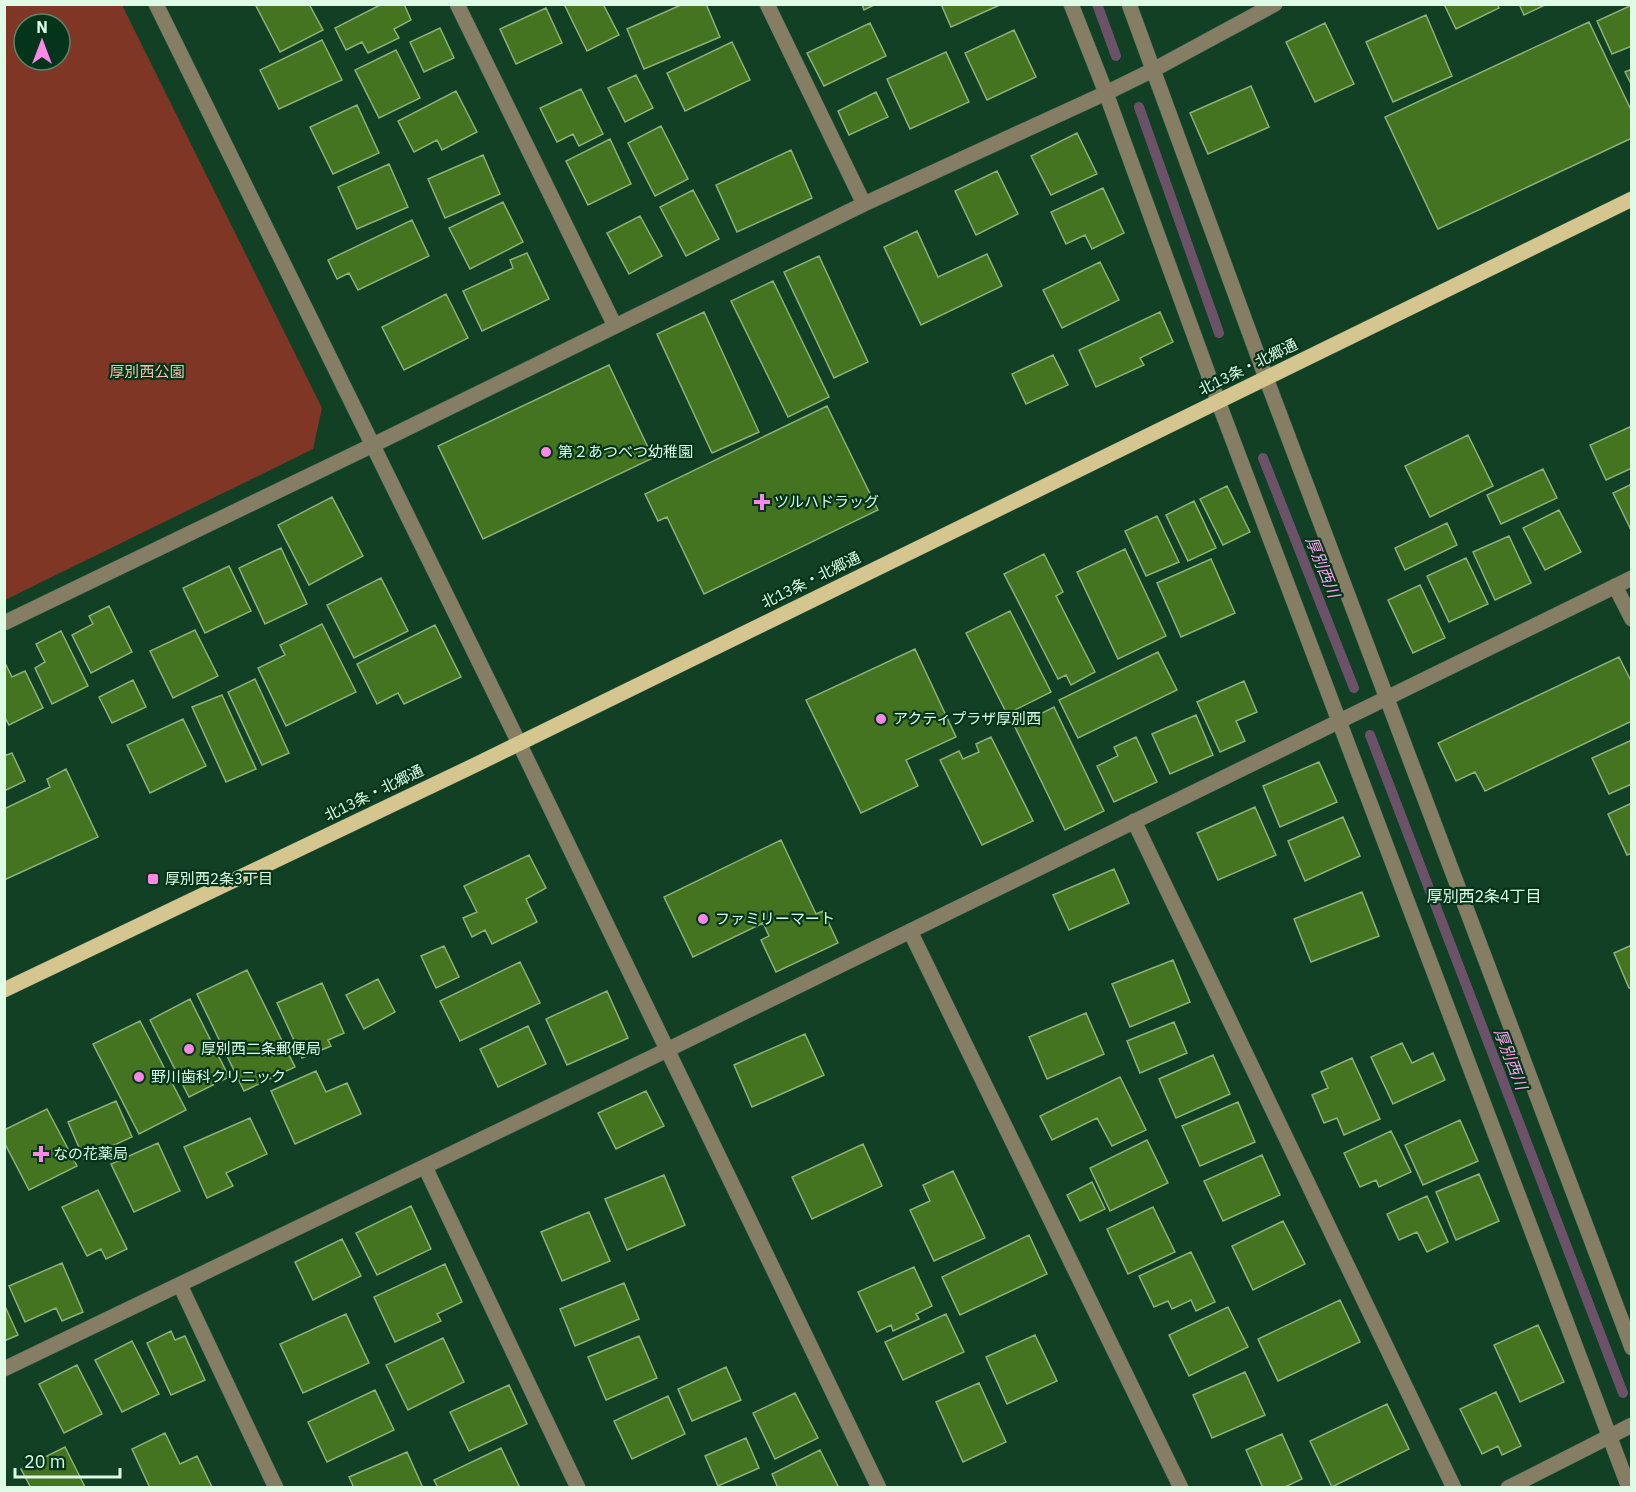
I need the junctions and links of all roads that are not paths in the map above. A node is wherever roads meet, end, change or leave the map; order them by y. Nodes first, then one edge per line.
1 (156, 4) edge
2 (458, 4) edge
3 (767, 4) edge
4 (1071, 4) edge
5 (1129, 4) edge
6 (1275, 4) edge
7 (1153, 70) junction
8 (1106, 93) junction
9 (1632, 199) edge
10 (864, 204) junction
11 (615, 326) junction
12 (1266, 378) junction
13 (1218, 401) junction
14 (373, 445) junction
15 (1632, 578) edge
16 (1615, 586) junction
17 (1632, 619) edge
18 (4, 623) edge
19 (1386, 698) junction
20 (1339, 721) junction
21 (519, 743) junction
22 (1134, 821) junction
23 (910, 931) junction
24 (4, 990) edge
25 (668, 1050) junction
26 (425, 1167) junction
27 (180, 1285) junction
28 (1632, 1348) edge
29 (4, 1370) edge
30 (1632, 1425) edge
31 (1609, 1436) junction
32 (276, 1488) edge
33 (578, 1488) edge
34 (879, 1488) edge
35 (1181, 1488) edge
36 (1454, 1488) edge
37 (1508, 1488) edge
38 (1629, 1488) edge

1 - 14 street
2 - 11 street
3 - 10 street
4 - 8 street
5 - 7 street
6 - 7 street
7 - 8 street
7 - 12 street
8 - 10 street
8 - 13 street
9 - 12 main road, 北13条・北郷通
10 - 11 street
11 - 14 street
12 - 13 main road, 北13条・北郷通
12 - 19 street
13 - 20 street
13 - 21 main road, 北13条・北郷通
14 - 18 street
14 - 21 street
15 - 16 street
16 - 17 street
16 - 19 street
19 - 20 street
19 - 28 street
20 - 22 street
20 - 31 street
21 - 24 main road, 北13条・北郷通
21 - 25 street
22 - 23 street
22 - 36 street
23 - 25 street
23 - 35 street
25 - 26 street
25 - 34 street
26 - 27 street
26 - 33 street
27 - 29 street
27 - 32 street
30 - 31 street
31 - 37 street
31 - 38 street

